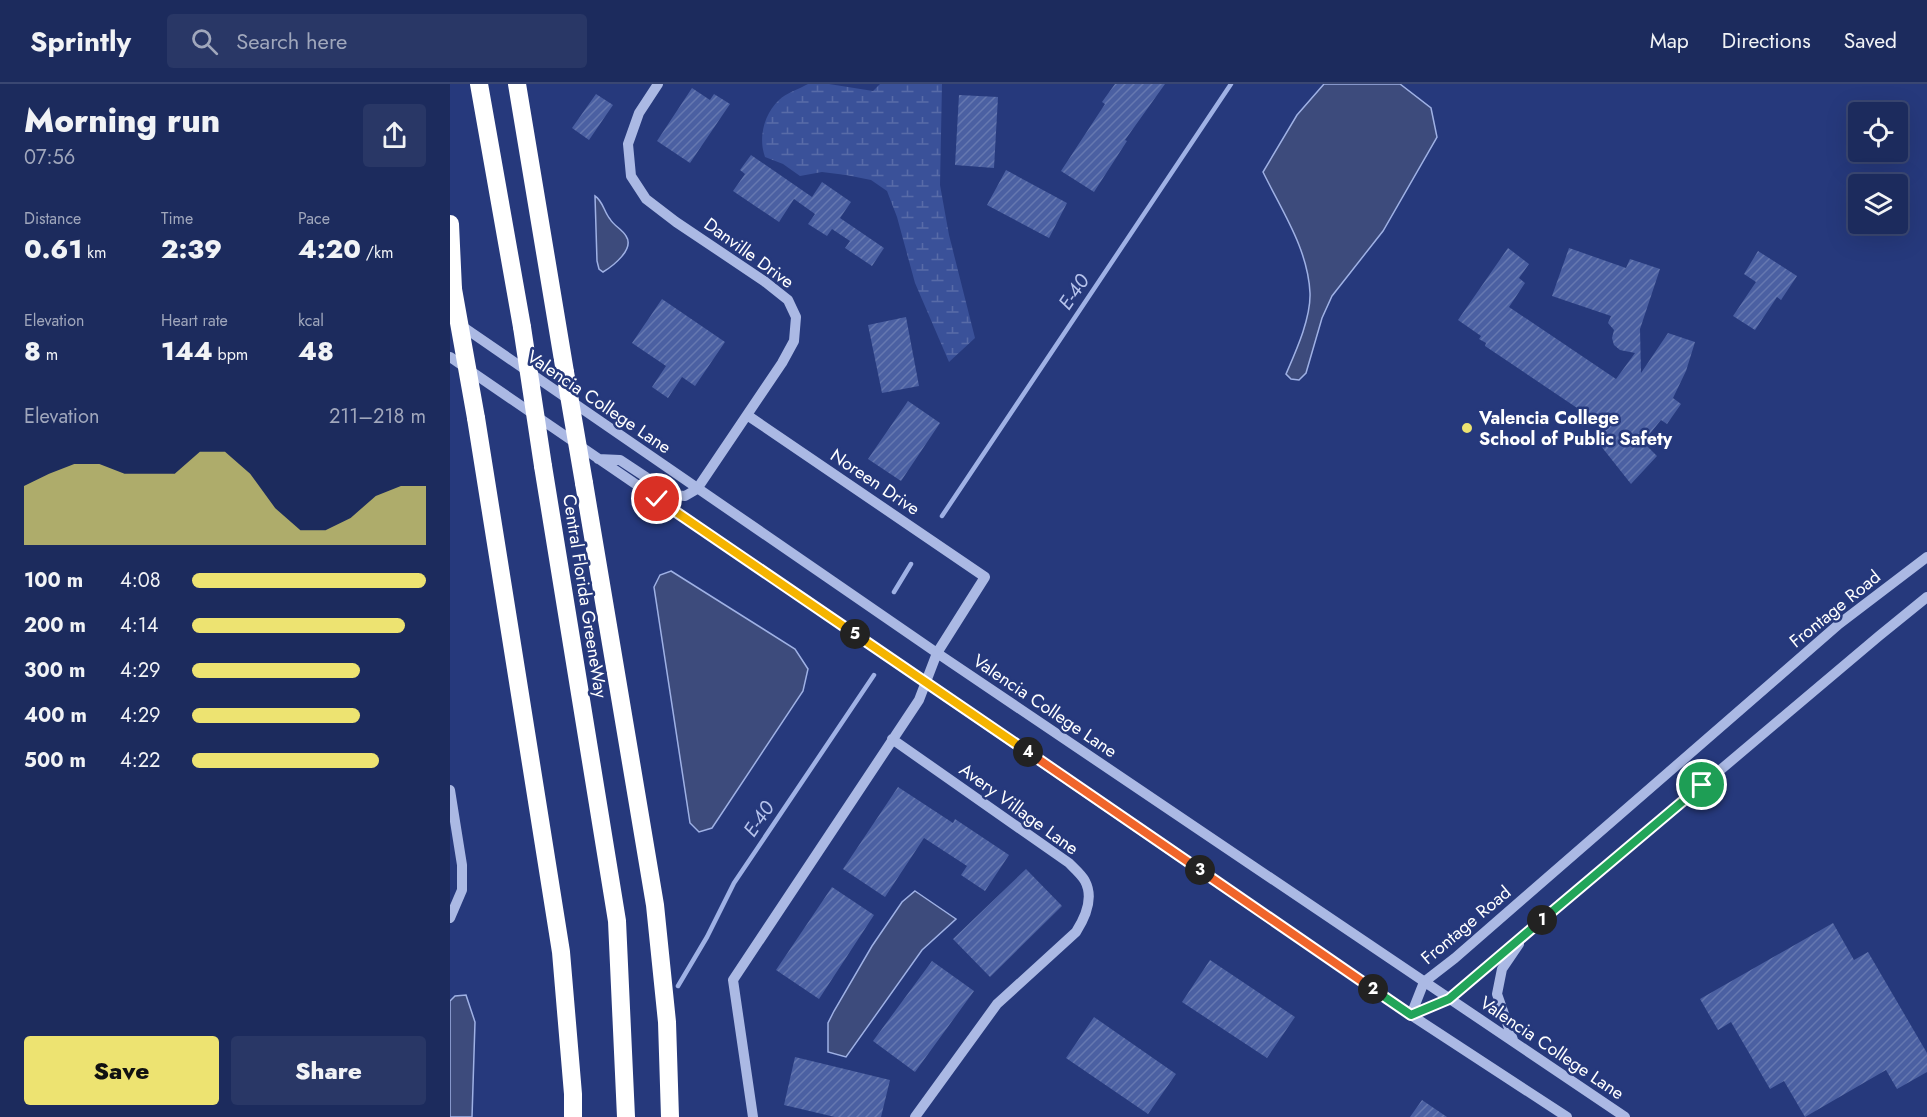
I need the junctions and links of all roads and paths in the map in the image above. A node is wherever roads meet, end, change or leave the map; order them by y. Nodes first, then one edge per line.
1 (479, 84) edge
2 (517, 84) edge
3 (658, 84) edge
4 (450, 226) edge
5 (450, 318) edge
6 (450, 357) edge
7 (747, 416) junction
8 (598, 459) junction
9 (697, 489) junction
10 (1927, 557) edge
11 (1927, 597) edge
12 (937, 653) junction
13 (927, 683) junction
14 (892, 739) junction
15 (450, 790) edge
16 (450, 918) edge
17 (1525, 935) junction
18 (1424, 982) junction
19 (1449, 999) junction
20 (1411, 1015) junction
21 (1513, 1041) junction
22 (573, 1117) edge
23 (626, 1117) edge
24 (670, 1117) edge
25 (753, 1117) edge
26 (915, 1117) edge
27 (1567, 1117) edge
28 (1625, 1117) edge

1 - 23 highway, Central Florida GreeneWay, bridge
2 - 24 highway, bridge
3 - 7 street, Danville Drive
4 - 22 highway, bridge
5 - 9 street, Valencia College Lane
6 - 8 street
7 - 9 street, Danville Drive
7 - 12 street, Noreen Drive
8 - 9 street
8 - 13 street
9 - 12 street, Valencia College Lane
10 - 18 street, Frontage Road
11 - 17 street
12 - 13 street
12 - 18 street, Valencia College Lane
13 - 14 street
13 - 20 street
14 - 25 street
14 - 26 street, Avery Village Lane
15 - 16 street
17 - 19 street
17 - 21 street
18 - 19 street, Valencia College Lane
18 - 20 street, Frontage Road
19 - 20 street
19 - 21 street, Valencia College Lane
20 - 27 street
21 - 28 street, Valencia College Lane

